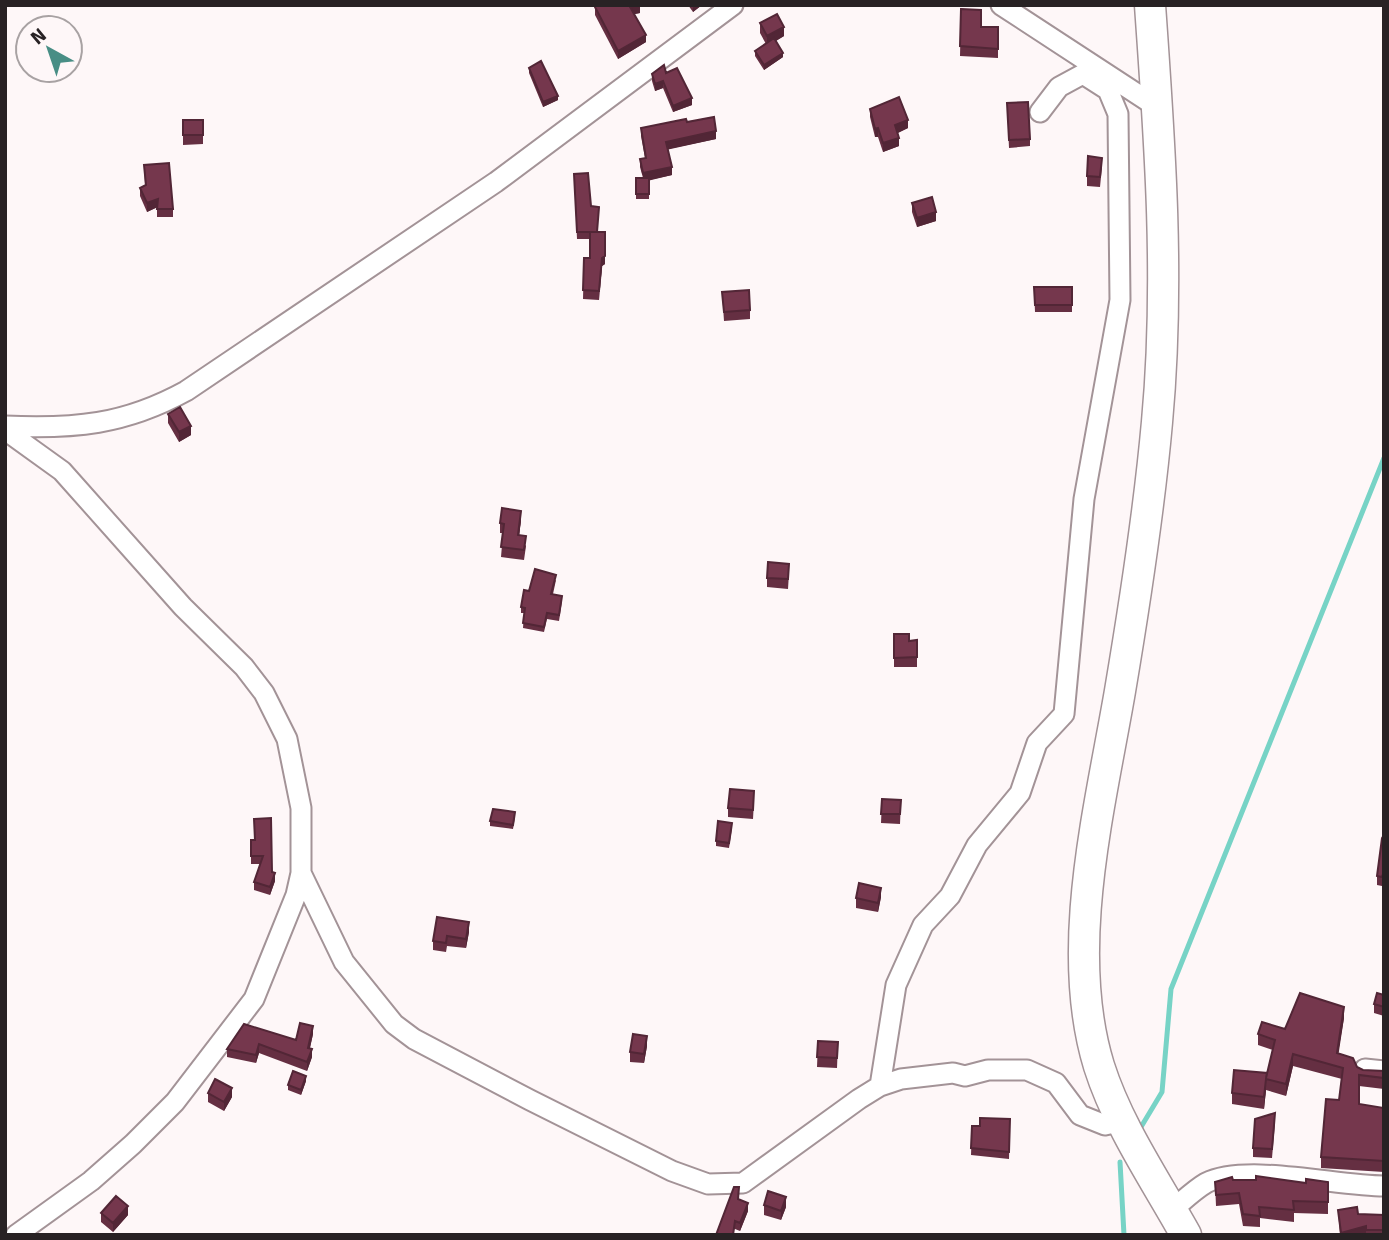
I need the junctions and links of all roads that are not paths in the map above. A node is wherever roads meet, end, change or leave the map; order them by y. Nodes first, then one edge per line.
1 (733, 5) edge
2 (1001, 5) edge
3 (1150, 5) edge
4 (1157, 107) junction
5 (1040, 112) dead end
6 (5, 428) edge
7 (301, 873) junction
8 (880, 1086) junction
9 (1123, 1121) junction
10 (1384, 1186) edge
11 (1179, 1222) edge
12 (16, 1235) edge

1 - 6 street
2 - 4 street
3 - 4 main road
4 - 9 main road
5 - 8 street
6 - 7 street
7 - 8 street
7 - 12 street
8 - 9 street
9 - 11 main road
10 - 11 street

